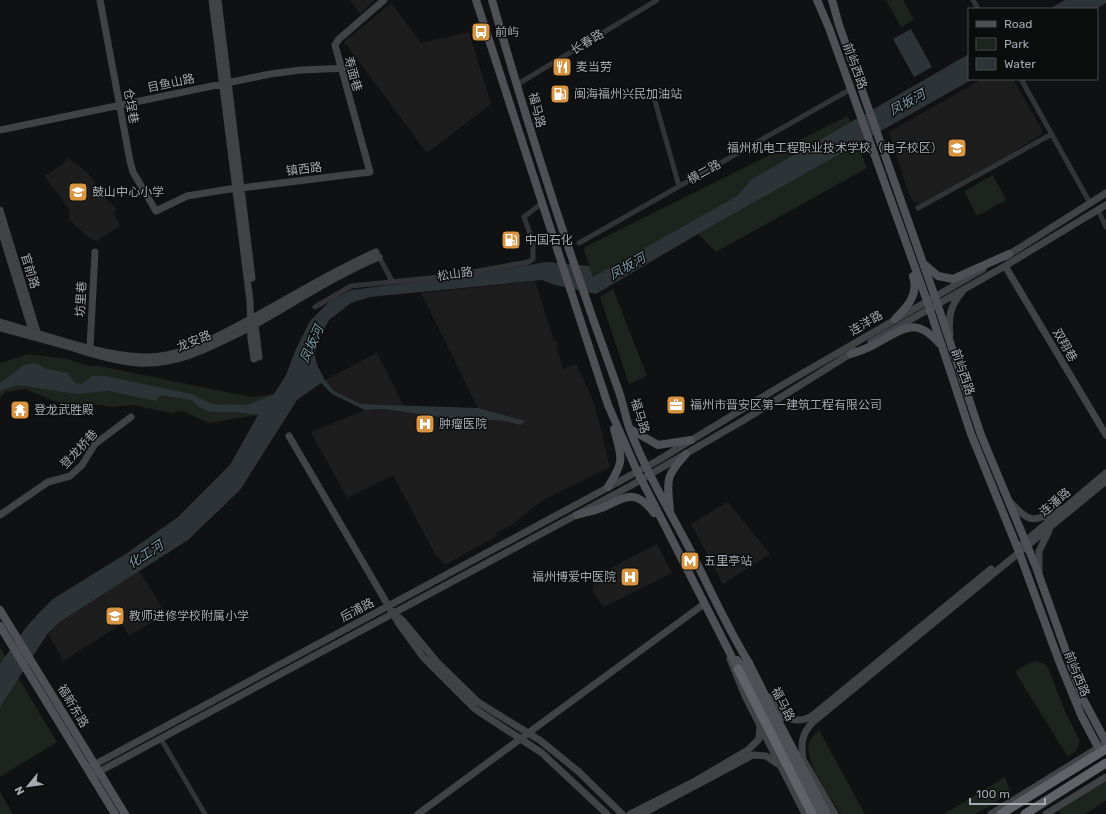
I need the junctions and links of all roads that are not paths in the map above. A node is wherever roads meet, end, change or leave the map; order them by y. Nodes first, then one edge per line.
1 (100, 0) edge
2 (212, 0) edge
3 (218, 0) edge
4 (384, 0) edge
5 (476, 0) edge
6 (492, 0) edge
7 (657, 0) edge
8 (817, 0) edge
9 (832, 0) edge
10 (349, 68) dead end
11 (340, 69) junction
12 (1022, 80) edge
13 (225, 83) junction
14 (518, 84) junction
15 (851, 89) junction
16 (653, 94) dead end
17 (120, 105) junction
18 (0, 130) edge
19 (1052, 134) junction
20 (370, 172) joint
21 (679, 186) junction
22 (238, 188) junction
23 (1106, 193) edge
24 (542, 203) junction
25 (1090, 203) junction
26 (1106, 205) edge
27 (918, 208) dead end
28 (0, 210) edge
29 (1098, 210) junction
30 (156, 211) joint
31 (895, 212) junction
32 (0, 227) edge
33 (1106, 227) edge
34 (579, 243) dead end
35 (95, 252) dead end
36 (1010, 254) junction
37 (377, 255) joint
38 (920, 256) junction
39 (1006, 266) junction
40 (392, 281) junction
41 (966, 287) junction
42 (936, 300) junction
43 (928, 304) junction
44 (315, 307) dead end
45 (895, 319) junction
46 (0, 322) edge
47 (253, 322) junction
48 (0, 328) edge
49 (36, 335) junction
50 (941, 345) junction
51 (90, 347) junction
52 (850, 354) junction
53 (953, 355) junction
54 (256, 358) dead end
55 (608, 405) junction
56 (131, 417) dead end
57 (630, 428) junction
58 (289, 436) dead end
59 (1106, 436) edge
60 (691, 440) junction
61 (686, 454) junction
62 (637, 471) junction
63 (648, 471) junction
64 (1106, 473) edge
65 (641, 479) junction
66 (1106, 481) edge
67 (608, 488) junction
68 (1006, 498) junction
69 (1071, 502) junction
70 (0, 515) edge
71 (577, 515) junction
72 (671, 515) junction
73 (1052, 526) junction
74 (667, 530) junction
75 (1026, 544) junction
76 (1018, 550) junction
77 (1039, 576) junction
78 (704, 604) junction
79 (389, 605) junction
80 (0, 610) edge
81 (394, 614) junction
82 (0, 626) edge
83 (734, 638) junction
84 (724, 643) junction
85 (738, 670) joint
86 (779, 714) junction
87 (757, 718) junction
88 (528, 734) junction
89 (161, 739) junction
90 (521, 739) junction
91 (1106, 742) edge
92 (1104, 754) edge
93 (803, 760) junction
94 (782, 767) junction
95 (93, 770) junction
96 (1106, 771) edge
97 (1106, 776) edge
98 (816, 812) edge
99 (115, 814) edge
100 (126, 814) edge
101 (205, 814) edge
102 (418, 814) edge
103 (607, 814) edge
104 (622, 814) edge
105 (630, 814) edge
106 (642, 814) edge
107 (805, 814) edge
108 (827, 814) edge
109 (835, 814) edge
110 (991, 814) edge
111 (1001, 814) edge
112 (1012, 814) edge
113 (1025, 814) edge
114 (1036, 814) edge
115 (1046, 814) edge

1 - 17 main road, 仓埕巷
2 - 13 main road
3 - 13 main road
4 - 11 main road, 寿面巷
5 - 24 main road, 福马路
6 - 14 main road, 福马路
7 - 14 street, 长春路
8 - 15 main road, 前屿西路
9 - 38 main road, 前屿西路
10 - 11 main road, 目鱼山路
11 - 13 main road, 目鱼山路
11 - 20 main road, 寿面巷
12 - 19 street
13 - 17 main road, 目鱼山路
13 - 22 main road
14 - 57 main road, 福马路
15 - 21 street, 横二路
15 - 31 main road, 前屿西路
16 - 21 street
17 - 18 main road, 目鱼山路
17 - 30 main road, 仓埕巷
19 - 25 street
19 - 27 street
20 - 22 main road, 镇西路
21 - 34 street, 横二路
22 - 30 main road, 镇西路
22 - 47 main road
23 - 25 main road, 连洋路
24 - 40 street, 松山路
24 - 55 main road, 福马路
25 - 36 main road, 连洋路
26 - 29 main road, 连洋路
28 - 49 main road, 官前路
29 - 33 street
29 - 39 main road, 连洋路
31 - 43 main road, 前屿西路
31 - 45 main road
32 - 49 main road, 官前路
35 - 51 main road, 坊里巷
36 - 38 main road
36 - 42 main road, 连洋路
37 - 40 street
37 - 47 main road, 龙安路
38 - 42 main road, 前屿西路
39 - 41 main road, 连洋路
39 - 59 main road, 双翔巷
40 - 44 street, 松山路
41 - 42 main road, 连洋路
41 - 53 main road
42 - 43 main road, 连洋路
42 - 53 main road, 前屿西路
43 - 45 main road, 连洋路
43 - 50 main road, 前屿西路
43 - 52 main road, 连洋路
45 - 60 main road, 连洋路
46 - 49 main road, 龙安路
47 - 49 main road, 龙安路
47 - 51 main road, 龙安路
47 - 54 main road
48 - 49 main road, 龙安路
49 - 51 main road, 龙安路
50 - 52 main road
50 - 76 main road, 前屿西路
52 - 61 main road, 连洋路
53 - 68 main road, 前屿西路
55 - 62 main road, 福马路
55 - 67 main road
56 - 70 main road, 登龙桥巷
57 - 60 main road
57 - 63 main road, 福马路
58 - 79 main road
60 - 63 main road, 连洋路
61 - 63 main road, 连洋路
61 - 72 main road
62 - 63 main road, 连洋路
62 - 65 main road, 福马路
62 - 67 main road, 后浦路
63 - 65 main road, 连洋路
63 - 72 main road, 福马路
64 - 69 main road, 连潘路
65 - 71 main road, 后浦路
65 - 74 main road, 福马路
66 - 73 main road, 连潘路
67 - 79 main road, 后浦路
68 - 69 main road
68 - 75 main road, 前屿西路
69 - 75 main road, 连潘路
71 - 74 main road
71 - 81 main road, 后浦路
72 - 83 main road, 福马路
73 - 75 main road, 连潘路
73 - 77 main road
74 - 78 main road, 福马路
75 - 76 main road, 连潘路
75 - 77 main road, 前屿西路
76 - 86 main road
76 - 92 main road, 前屿西路
76 - 93 main road
77 - 91 main road, 前屿西路
78 - 84 main road, 福马路
78 - 88 main road
79 - 81 main road
79 - 95 main road, 后浦路
80 - 95 main road, 福新东路
81 - 88 main road
81 - 89 main road, 后浦路
81 - 90 main road
82 - 95 main road, 福新东路
83 - 86 main road
83 - 108 main road, 福马路, bridge
84 - 85 main road, 福马路
84 - 87 main road
84 - 98 main road, 福马路
85 - 98 highway
86 - 93 main road
87 - 94 main road
87 - 105 main road
88 - 90 main road
88 - 104 main road
89 - 95 main road, 后浦路
89 - 101 street
90 - 102 main road
90 - 103 main road
91 - 92 main road
92 - 110 main road
92 - 111 highway
92 - 112 highway
92 - 113 highway
93 - 109 main road
94 - 106 main road
94 - 107 main road
95 - 99 main road, 福新东路
95 - 100 main road, 福新东路
96 - 114 highway
97 - 115 main road

